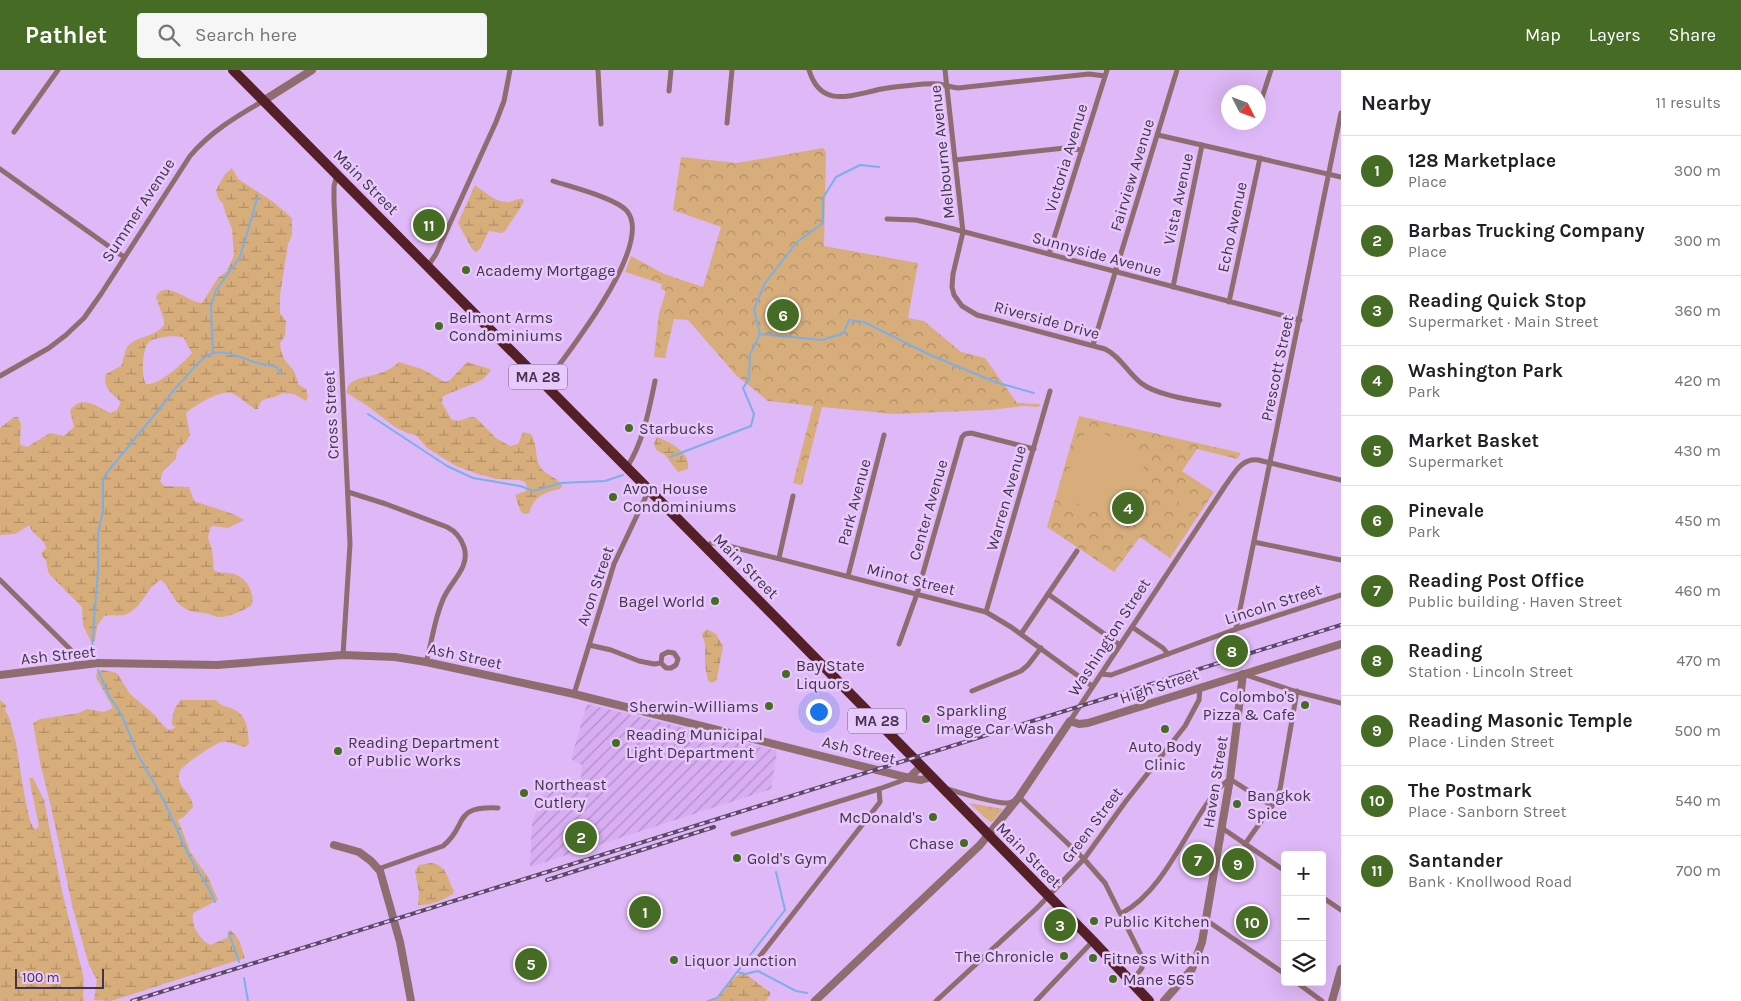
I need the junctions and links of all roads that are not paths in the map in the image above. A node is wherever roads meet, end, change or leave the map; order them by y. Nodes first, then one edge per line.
1 (58, 70) edge
2 (233, 70) edge
3 (312, 70) edge
4 (510, 70) edge
5 (598, 70) edge
6 (671, 70) edge
7 (732, 70) edge
8 (809, 70) edge
9 (945, 70) edge
10 (1177, 70) edge
11 (1270, 70) edge
12 (1106, 73) edge
13 (1266, 85) edge
14 (947, 87) junction
15 (669, 91) dead end
16 (263, 101) junction
17 (1341, 113) edge
18 (727, 123) dead end
19 (601, 124) dead end
20 (14, 132) dead end
21 (1158, 135) junction
22 (1202, 145) junction
23 (1082, 150) junction
24 (1260, 158) junction
25 (955, 160) junction
26 (0, 169) edge
27 (1328, 174) junction
28 (337, 175) junction
29 (1341, 177) edge
30 (553, 181) dead end
31 (887, 219) dead end
32 (963, 232) junction
33 (1049, 254) junction
34 (124, 257) junction
35 (428, 266) junction
36 (1115, 272) junction
37 (1173, 287) junction
38 (1229, 302) junction
39 (1300, 320) junction
40 (1093, 345) junction
41 (0, 376) edge
42 (655, 381) dead end
43 (545, 384) junction
44 (1050, 391) dead end
45 (1219, 405) dead end
46 (884, 435) dead end
47 (1034, 449) junction
48 (1270, 462) junction
49 (627, 468) junction
50 (1341, 480) edge
51 (650, 490) junction
52 (348, 492) junction
53 (793, 496) dead end
54 (1254, 542) junction
55 (705, 546) junction
56 (1077, 551) dead end
57 (778, 558) junction
58 (1341, 560) edge
59 (848, 576) junction
60 (0, 580) edge
61 (917, 594) junction
62 (1048, 594) junction
63 (1341, 595) edge
64 (986, 612) junction
65 (1132, 628) junction
66 (1236, 629) junction
67 (1021, 634) junction
68 (899, 644) dead end
69 (1341, 644) edge
70 (589, 645) junction
71 (1120, 645) junction
72 (1041, 648) junction
73 (1168, 654) junction
74 (343, 655) junction
75 (426, 662) junction
76 (661, 663) dead end
77 (79, 665) junction
78 (1101, 674) junction
79 (1243, 674) junction
80 (2, 675) edge
81 (1092, 686) junction
82 (1200, 687) junction
83 (972, 691) dead end
84 (1297, 691) junction
85 (574, 694) junction
86 (1341, 703) edge
87 (1070, 721) junction
88 (921, 766) junction
89 (932, 777) junction
90 (909, 778) junction
91 (1230, 778) junction
92 (942, 788) junction
93 (880, 789) junction
94 (1019, 797) junction
95 (1272, 806) junction
96 (498, 808) dead end
97 (1222, 828) junction
98 (733, 834) dead end
99 (988, 836) junction
100 (334, 844) dead end
101 (1245, 844) junction
102 (1084, 859) junction
103 (1281, 868) edge
104 (378, 869) junction
105 (1049, 896) junction
106 (1326, 900) edge
107 (1341, 910) edge
108 (1122, 914) junction
109 (1206, 920) junction
110 (1093, 941) junction
111 (753, 965) dead end
112 (1341, 969) edge
113 (1281, 971) edge
114 (1132, 981) junction
115 (1301, 986) edge
116 (411, 1001) edge
117 (815, 1001) edge
118 (936, 1001) edge
119 (1036, 1001) edge
120 (1149, 1001) edge
121 (1164, 1001) edge
122 (1322, 1001) edge
123 (1332, 1001) edge

1 - 20 street
2 - 16 main road, Main Street / MA 28
3 - 16 street, Summer Avenue
4 - 35 street
5 - 19 street
6 - 15 street
7 - 18 street
8 - 14 street
9 - 14 street, Melbourne Avenue
10 - 21 street, Fairview Avenue
11 - 13 street
12 - 14 street
12 - 23 street, Victoria Avenue
14 - 25 street, Melbourne Avenue
16 - 28 main road, Main Street / MA 28
16 - 34 street, Summer Avenue
17 - 27 street, Prescott Street
21 - 22 street
21 - 36 street, Fairview Avenue
22 - 24 street
22 - 37 street, Vista Avenue
23 - 25 street
23 - 33 street, Victoria Avenue
24 - 27 street
24 - 38 street, Echo Avenue
25 - 32 street, Melbourne Avenue
26 - 34 street
27 - 29 street
27 - 39 street, Prescott Street
28 - 35 main road, Main Street / MA 28
28 - 52 street, Cross Street
30 - 43 street
31 - 32 street, Sunnyside Avenue
32 - 33 street, Sunnyside Avenue
32 - 40 street, Riverside Drive
33 - 36 street, Sunnyside Avenue
34 - 41 street, Summer Avenue
35 - 43 main road, Main Street / MA 28
36 - 37 street, Sunnyside Avenue
36 - 40 street, Fairview Avenue
37 - 38 street, Sunnyside Avenue
38 - 39 street, Sunnyside Avenue
39 - 48 street, Prescott Street
40 - 45 street, Riverside Drive
42 - 49 street
43 - 49 main road, Main Street / MA 28
44 - 47 street, Warren Avenue
46 - 59 street, Park Avenue
47 - 61 street, Center Avenue
47 - 64 street, Warren Avenue
48 - 50 street, Washington Street
48 - 54 street, Prescott Street
48 - 65 street, Washington Street
49 - 51 main road, Main Street / MA 28
51 - 55 main road, Main Street / MA 28
51 - 70 street, Avon Street
52 - 74 street, Cross Street
52 - 75 street
53 - 57 street
54 - 58 street
54 - 66 street, Prescott Street
55 - 57 street, Minot Street
55 - 88 main road, Main Street / MA 28
56 - 62 street
57 - 59 street, Minot Street
59 - 61 street, Minot Street
60 - 77 street
61 - 64 street, Minot Street
61 - 68 street, Center Avenue
62 - 67 street
62 - 71 street
63 - 66 street, Lincoln Street
64 - 67 street, Minot Street
65 - 71 street, Washington Street
65 - 73 street
66 - 73 street, Lincoln Street
67 - 72 street, Minot Street
69 - 79 street, High Street
70 - 76 street
70 - 85 street, Avon Street
71 - 78 street, Washington Street
72 - 81 street, Minot Street
72 - 83 street
73 - 78 street, Lincoln Street
74 - 75 street, Ash Street
74 - 77 street, Ash Street
75 - 85 street, Ash Street
77 - 80 street, Ash Street
78 - 81 street, Washington Street
79 - 82 street, High Street
79 - 84 street
79 - 91 street, Haven Street
81 - 87 street, Washington Street
82 - 87 street, High Street
82 - 102 street, Green Street
84 - 86 street
84 - 95 street
85 - 90 street, Ash Street
87 - 94 street, Washington Street
88 - 89 main road, Main Street / MA 28
88 - 90 street, Ash Street
89 - 90 street, Ash Street
89 - 92 main road, Main Street / MA 28
90 - 93 street
91 - 95 street
91 - 97 street, Haven Street
91 - 108 street
92 - 94 street
92 - 99 main road, Main Street / MA 28
93 - 98 street
93 - 111 street
94 - 99 street, Washington Street
94 - 102 street
95 - 101 street
96 - 104 street
97 - 101 street
97 - 109 street, Haven Street
99 - 105 main road, Main Street / MA 28
99 - 117 street, Washington Street
100 - 104 street
101 - 103 street
102 - 105 street, Green Street
102 - 108 street
104 - 116 street
105 - 110 main road, Main Street / MA 28
105 - 118 street, Green Street
106 - 107 street
108 - 114 street
109 - 113 street
109 - 121 street, Haven Street
110 - 114 main road, Main Street / MA 28
110 - 119 street
112 - 123 street
114 - 120 main road, Main Street / MA 28
115 - 122 street

